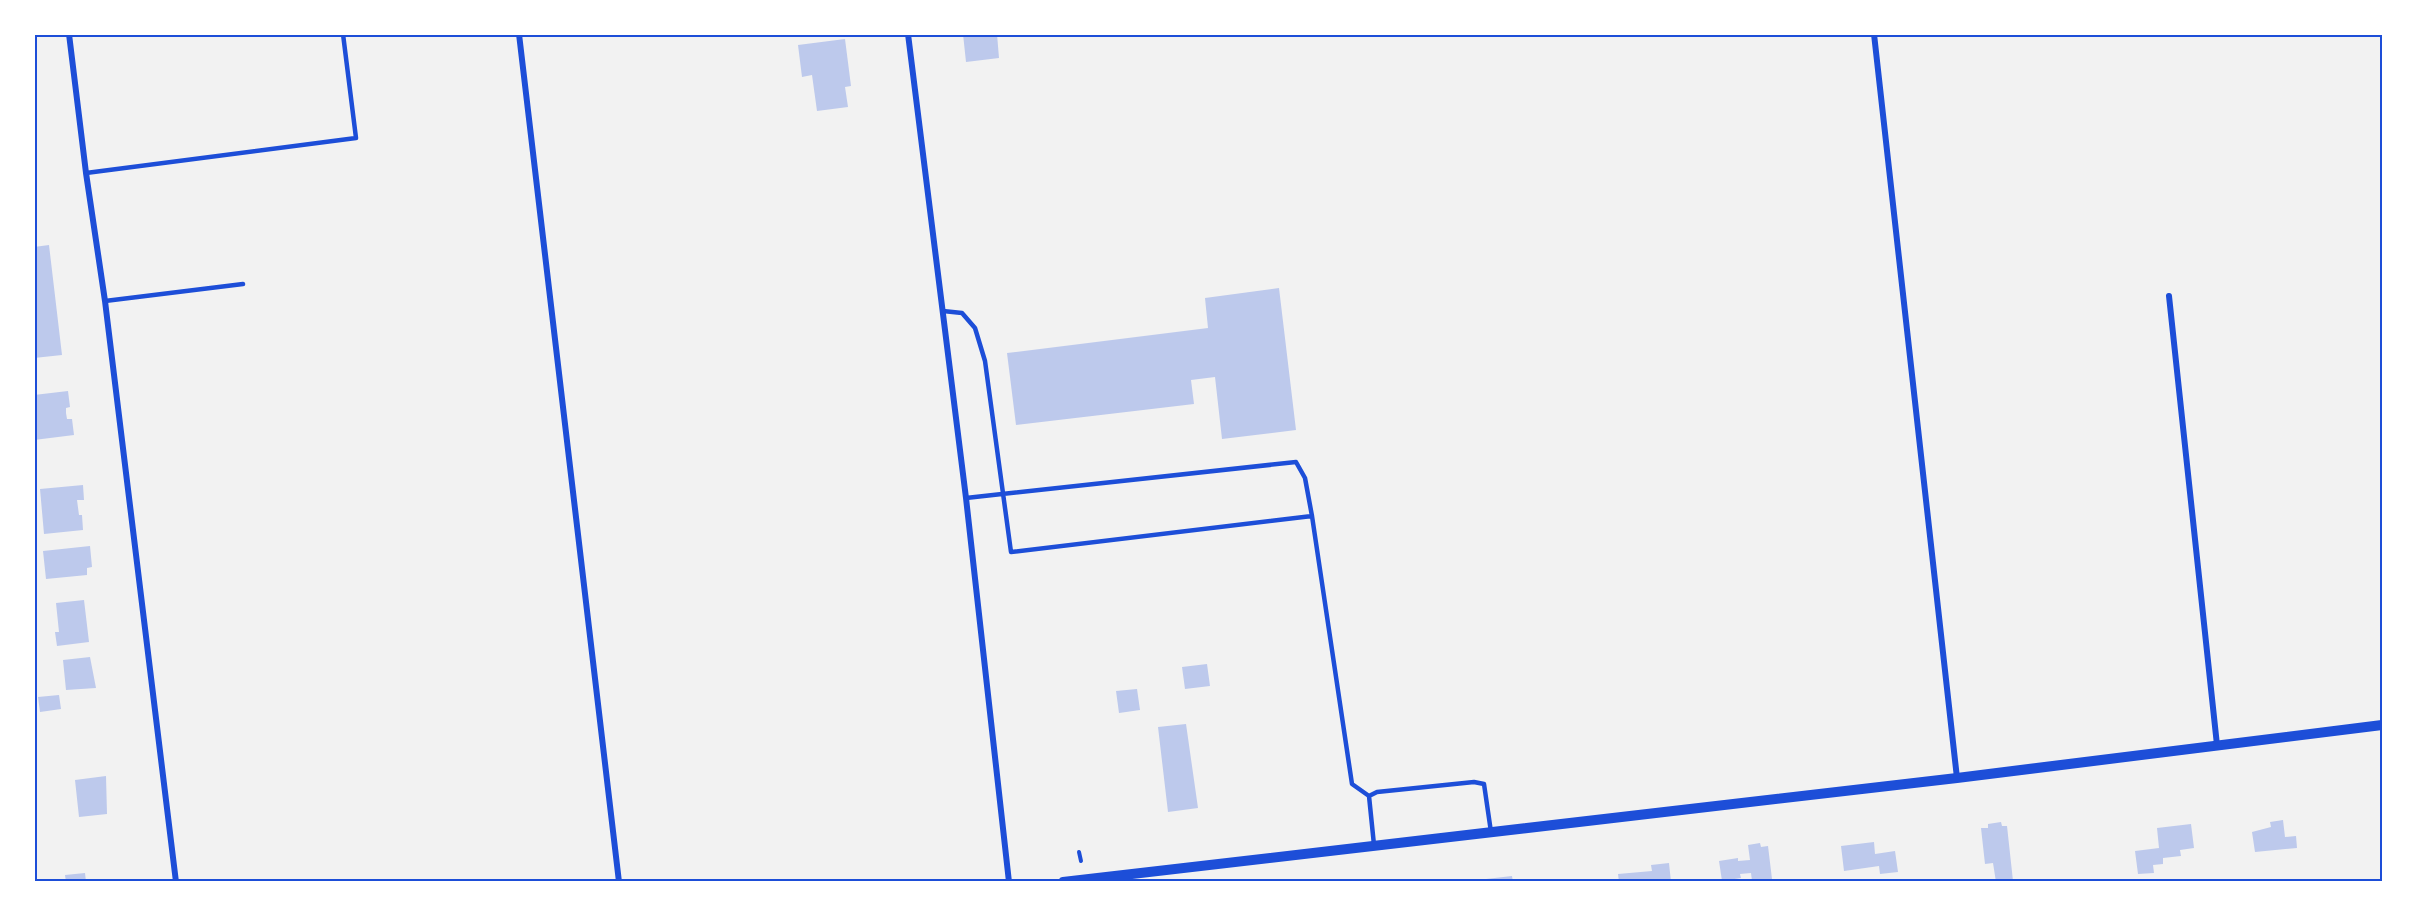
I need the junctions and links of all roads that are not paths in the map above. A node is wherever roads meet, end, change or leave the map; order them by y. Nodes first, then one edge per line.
1 (69, 34) edge
2 (344, 34) edge
3 (519, 34) edge
4 (908, 34) edge
5 (1874, 34) edge
6 (86, 173) junction
7 (243, 284) dead end
8 (2169, 296) dead end
9 (105, 301) junction
10 (943, 311) junction
11 (1002, 494) junction
12 (966, 498) junction
13 (1312, 516) junction
14 (2382, 725) edge
15 (2217, 745) junction
16 (1957, 778) junction
17 (1369, 796) junction
18 (1491, 832) junction
19 (1374, 845) junction
20 (1064, 881) edge
21 (176, 882) edge
22 (619, 882) edge
23 (1009, 882) edge

1 - 6 street
2 - 6 lane
3 - 22 street
4 - 10 street
5 - 16 street
6 - 9 street
7 - 9 lane
8 - 15 street
9 - 21 street
10 - 11 lane
10 - 12 street
11 - 12 lane
11 - 13 lane
11 - 13 lane
12 - 23 street
13 - 17 lane
14 - 15 street
15 - 16 street
16 - 18 street
17 - 18 lane
17 - 19 lane
18 - 19 street
19 - 20 street

